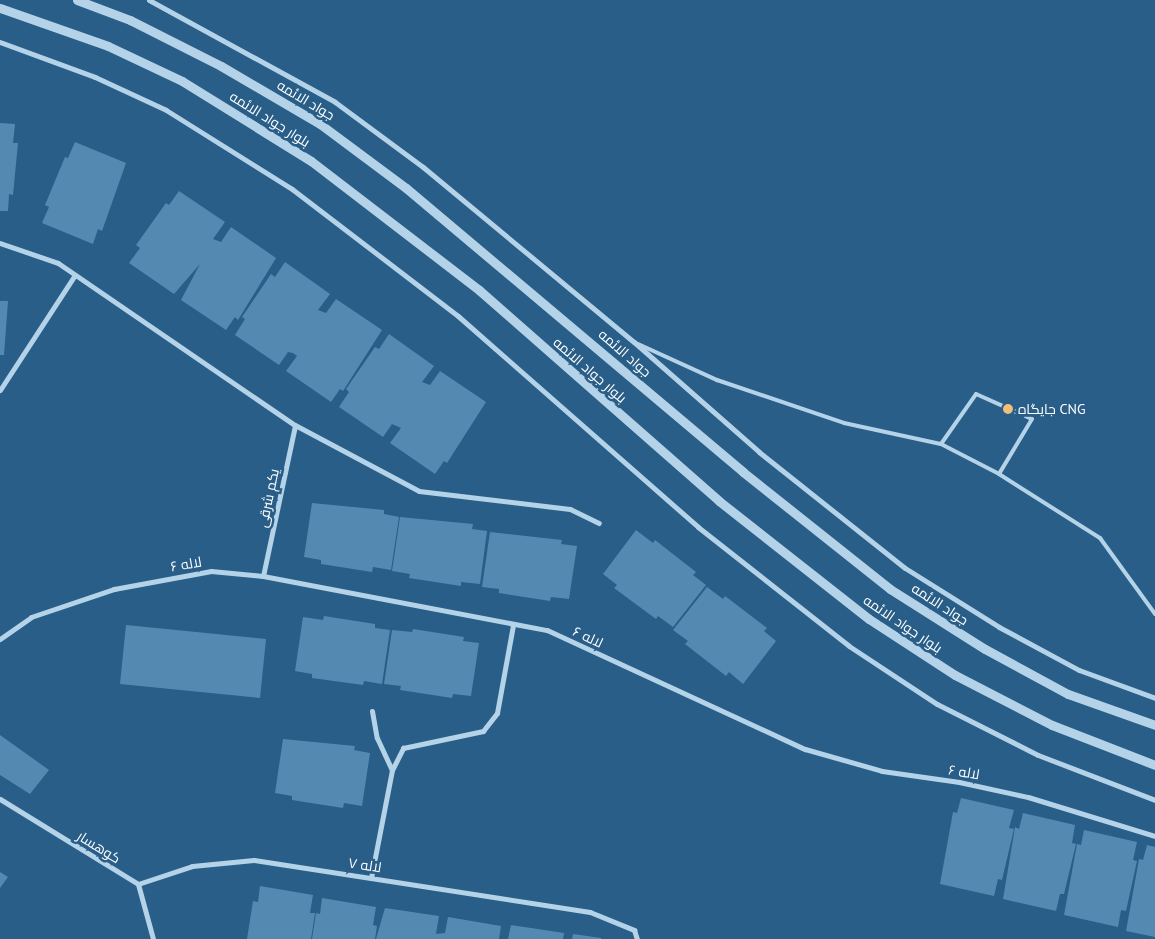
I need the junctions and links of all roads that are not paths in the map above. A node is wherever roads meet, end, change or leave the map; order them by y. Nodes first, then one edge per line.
1 (77, 0) edge
2 (149, 0) edge
3 (0, 8) edge
4 (0, 42) edge
5 (0, 243) edge
6 (75, 275) junction
7 (634, 342) junction
8 (0, 390) edge
9 (295, 426) junction
10 (940, 444) junction
11 (999, 474) junction
12 (599, 523) dead end
13 (263, 576) junction
14 (1155, 614) edge
15 (513, 625) junction
16 (0, 639) edge
17 (1155, 698) edge
18 (372, 711) dead end
19 (1155, 725) edge
20 (1155, 765) edge
21 (392, 770) junction
22 (0, 798) edge
23 (1155, 800) edge
24 (1155, 836) edge
25 (371, 878) junction
26 (138, 884) junction
27 (153, 939) edge
28 (637, 939) edge

1 - 19 street, جواد الائمه
2 - 7 street
3 - 20 street, بلوار جواد الائمه
4 - 23 street
5 - 6 street
6 - 8 street
6 - 9 street
7 - 10 lane
7 - 17 street
9 - 12 street
9 - 13 street, یکم شرقی
10 - 11 lane
10 - 11 lane
11 - 14 lane
13 - 15 street, لاله ۶
13 - 16 street, لاله ۶
15 - 21 street
15 - 24 street, لاله ۶
18 - 21 street
21 - 25 street
22 - 26 street, کوهسار
25 - 26 street, لاله ۷
25 - 28 street, لاله ۷
26 - 27 street

